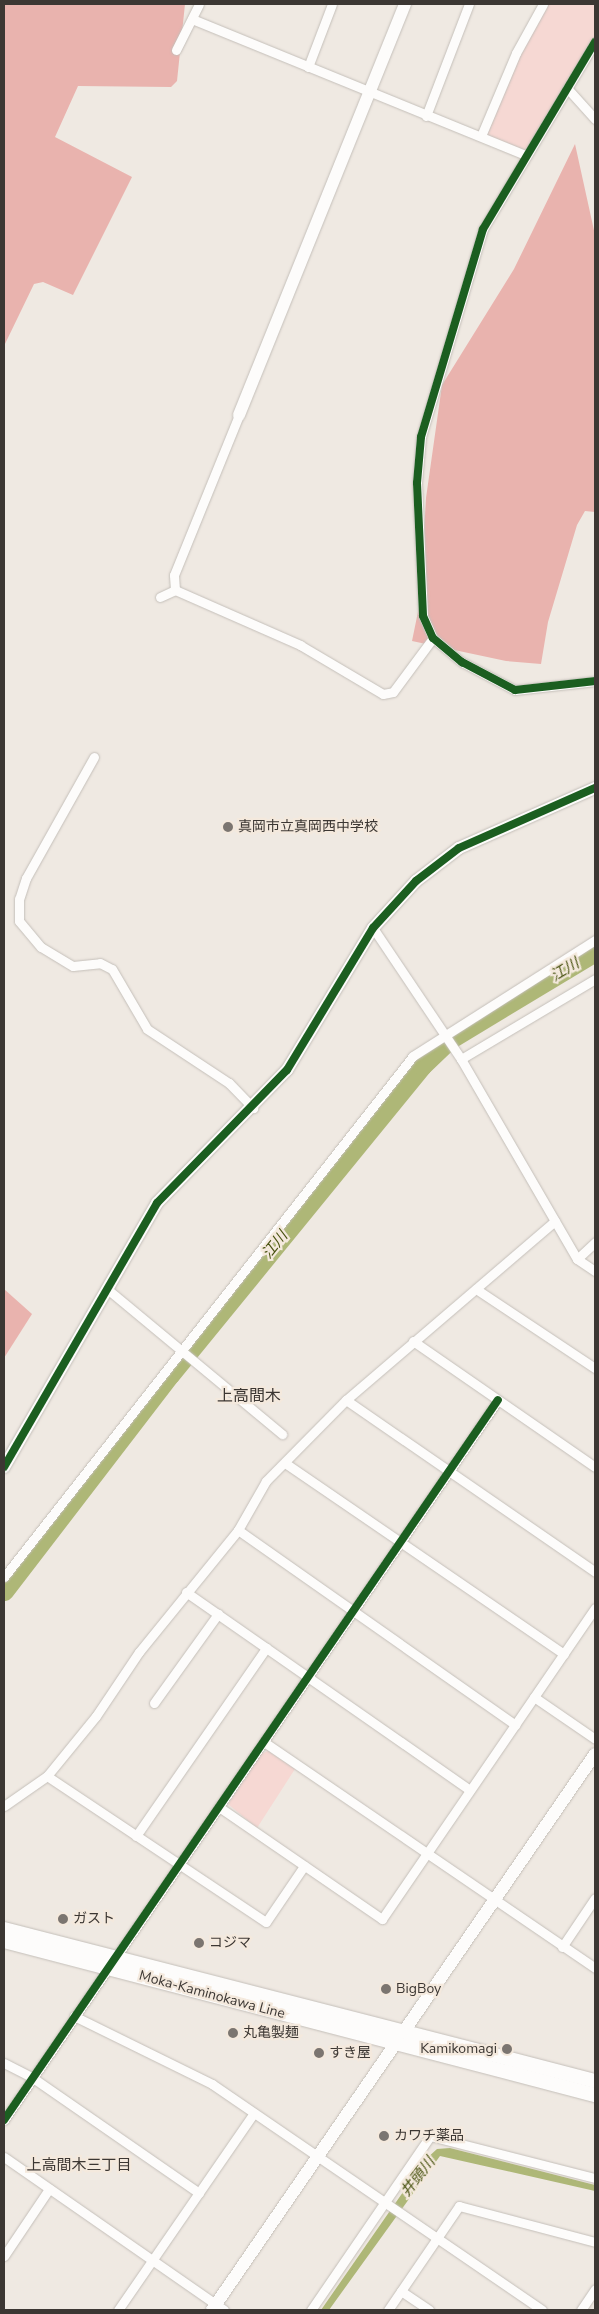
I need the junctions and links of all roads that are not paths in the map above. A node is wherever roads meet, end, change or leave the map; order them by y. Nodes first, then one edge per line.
1 (199, 4) edge
2 (405, 4) edge
3 (470, 4) edge
4 (543, 4) edge
5 (328, 5) edge
6 (192, 19) junction
7 (595, 42) edge
8 (176, 50) dead end
9 (308, 67) junction
10 (568, 88) junction
11 (369, 93) junction
12 (426, 116) junction
13 (595, 118) edge
14 (481, 136) junction
15 (526, 155) junction
16 (239, 415) joint
17 (175, 590) junction
18 (160, 597) dead end
19 (433, 638) junction
20 (595, 680) edge
21 (94, 758) dead end
22 (595, 788) edge
23 (373, 928) junction
24 (595, 940) edge
25 (595, 979) edge
26 (445, 1033) junction
27 (461, 1059) junction
28 (253, 1108) junction
29 (555, 1221) junction
30 (595, 1242) edge
31 (577, 1258) junction
32 (595, 1271) edge
33 (106, 1288) junction
34 (476, 1289) junction
35 (413, 1341) junction
36 (183, 1352) junction
37 (595, 1368) edge
38 (346, 1400) junction
39 (498, 1400) junction
40 (282, 1434) dead end
41 (284, 1463) junction
42 (595, 1465) edge
43 (4, 1467) edge
44 (449, 1471) junction
45 (238, 1530) junction
46 (400, 1542) junction
47 (595, 1572) edge
48 (4, 1578) edge
49 (186, 1592) junction
50 (595, 1608) edge
51 (353, 1612) junction
52 (218, 1614) junction
53 (266, 1648) junction
54 (564, 1654) junction
55 (308, 1677) junction
56 (534, 1696) junction
57 (154, 1703) dead end
58 (515, 1725) junction
59 (595, 1739) edge
60 (264, 1742) junction
61 (595, 1754) edge
62 (47, 1776) junction
63 (470, 1790) junction
64 (4, 1806) edge
65 (219, 1807) junction
66 (136, 1836) junction
67 (426, 1854) junction
68 (179, 1864) junction
69 (304, 1866) junction
70 (595, 1898) edge
71 (495, 1901) junction
72 (4, 1929) edge
73 (4, 1941) edge
74 (562, 1946) junction
75 (112, 1962) junction
76 (595, 1968) edge
77 (74, 2016) junction
78 (404, 2031) junction
79 (396, 2043) junction
80 (4, 2063) edge
81 (33, 2078) junction
82 (595, 2081) edge
83 (595, 2095) edge
84 (254, 2112) junction
85 (4, 2120) edge
86 (318, 2156) junction
87 (4, 2157) edge
88 (595, 2178) edge
89 (50, 2189) junction
90 (199, 2193) junction
91 (385, 2202) junction
92 (437, 2238) junction
93 (595, 2242) edge
94 (4, 2256) edge
95 (153, 2261) junction
96 (595, 2289) edge
97 (401, 2291) junction
98 (217, 2308) edge
99 (118, 2310) edge
100 (311, 2310) edge
101 (388, 2310) edge
102 (430, 2310) edge
103 (542, 2310) edge
104 (581, 2310) edge

1 - 6 street
2 - 11 street
3 - 12 street
4 - 14 street
5 - 9 street
6 - 8 street
6 - 9 street
7 - 10 street
9 - 11 street
10 - 13 street
10 - 15 street
11 - 12 street
11 - 16 street
12 - 14 street
14 - 15 street
15 - 19 street
16 - 17 street
17 - 18 street
17 - 19 street
19 - 20 street
21 - 28 street
22 - 23 street
23 - 26 street
23 - 28 street
24 - 26 street
25 - 27 street
26 - 27 street
26 - 36 street
27 - 29 street
28 - 33 street
29 - 31 street
29 - 34 street
30 - 31 street
31 - 32 street
33 - 36 street
33 - 43 street
34 - 35 street
34 - 37 street
35 - 38 street
35 - 39 street
36 - 40 street
36 - 48 street
38 - 41 street
38 - 44 street
39 - 42 street
39 - 44 street
41 - 45 street
41 - 46 street
44 - 46 street
44 - 47 street
45 - 49 street
45 - 51 street
46 - 51 street
46 - 54 street
49 - 52 street
49 - 62 street
50 - 54 street
51 - 55 street
51 - 58 street
52 - 53 street
52 - 57 street
53 - 55 street
53 - 66 street
54 - 56 street
55 - 60 street
55 - 63 street
56 - 58 street
56 - 59 street
58 - 63 street
60 - 65 street
60 - 67 street
61 - 71 street
62 - 64 street
62 - 66 street
63 - 67 street
65 - 68 street
65 - 69 street
66 - 68 street
67 - 69 street
67 - 71 street
68 - 69 street
68 - 75 street
70 - 74 street
71 - 74 street
71 - 78 street
72 - 75 main road, Moka-Kaminokawa Line
73 - 75 main road, Moka-Kaminokawa Line
74 - 76 street
75 - 77 street
75 - 78 main road, Moka-Kaminokawa Line
75 - 79 main road, Moka-Kaminokawa Line
77 - 81 street
77 - 84 street
78 - 79 street
78 - 82 main road, Moka-Kaminokawa Line
79 - 83 main road, Moka-Kaminokawa Line
79 - 86 street
80 - 81 street
81 - 85 street
81 - 90 street
84 - 86 street
84 - 90 street
86 - 91 street
86 - 98 street
87 - 89 street
88 - 91 street
89 - 94 street
89 - 95 street
90 - 95 street
91 - 92 street
91 - 100 street
92 - 93 street
92 - 97 street
92 - 103 street
95 - 98 street
95 - 99 street
96 - 104 street
97 - 101 street
97 - 102 street

